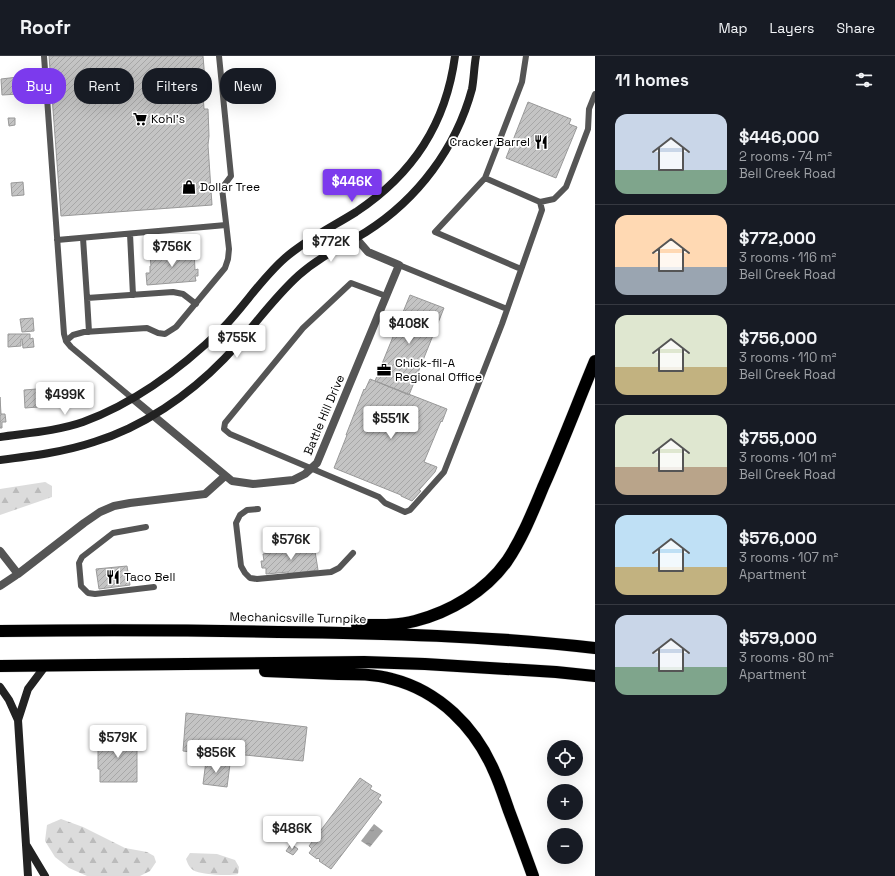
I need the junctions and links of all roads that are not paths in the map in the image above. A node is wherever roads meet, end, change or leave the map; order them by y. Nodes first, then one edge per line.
1 (44, 56) edge
2 (219, 56) edge
3 (455, 56) edge
4 (476, 56) edge
5 (526, 56) edge
6 (595, 94) edge
7 (484, 178) junction
8 (540, 202) junction
9 (226, 225) junction
10 (130, 234) junction
11 (355, 237) junction
12 (83, 238) junction
13 (57, 240) junction
14 (399, 265) junction
15 (521, 269) junction
16 (133, 295) junction
17 (386, 296) junction
18 (86, 298) junction
19 (196, 304) junction
20 (507, 309) junction
21 (89, 332) junction
22 (66, 341) junction
23 (595, 361) edge
24 (132, 398) junction
25 (152, 415) junction
26 (0, 437) edge
27 (0, 460) edge
28 (312, 468) junction
29 (225, 476) junction
30 (258, 509) dead end
31 (146, 527) dead end
32 (0, 551) edge
33 (353, 553) dead end
34 (18, 574) junction
35 (0, 586) edge
36 (154, 587) dead end
37 (192, 630) junction
38 (0, 632) edge
39 (595, 648) edge
40 (46, 665) junction
41 (116, 665) junction
42 (0, 666) edge
43 (595, 676) edge
44 (0, 688) edge
45 (18, 720) junction
46 (26, 844) junction
47 (28, 876) edge
48 (45, 876) edge
49 (533, 876) edge

1 - 13 lane
2 - 9 lane
3 - 24 main road
4 - 11 main road
5 - 7 lane
6 - 8 lane
7 - 8 lane
7 - 15 lane
8 - 15 lane
9 - 10 lane
9 - 19 lane
10 - 12 lane
10 - 16 lane
11 - 14 street
11 - 25 main road
12 - 13 lane
12 - 18 lane
13 - 22 lane
14 - 17 street, Battle Hill Drive
14 - 20 lane
15 - 20 lane
16 - 18 lane
16 - 19 lane
17 - 28 street, Battle Hill Drive
17 - 28 lane
18 - 21 lane
19 - 21 lane
20 - 28 lane
21 - 22 lane
22 - 24 lane
23 - 37 highway
24 - 25 street, Battle Hill Drive
24 - 26 main road
25 - 27 main road
25 - 29 street, Battle Hill Drive
28 - 29 street, Battle Hill Drive
29 - 34 street
30 - 33 lane
31 - 36 lane
32 - 34 street
34 - 35 street
37 - 38 highway, Mechanicsville Turnpike
37 - 39 highway, Mechanicsville Turnpike
40 - 41 highway
40 - 42 highway
40 - 45 main road
41 - 43 highway
41 - 49 highway
44 - 45 main road
45 - 46 main road
46 - 47 main road
46 - 48 main road

